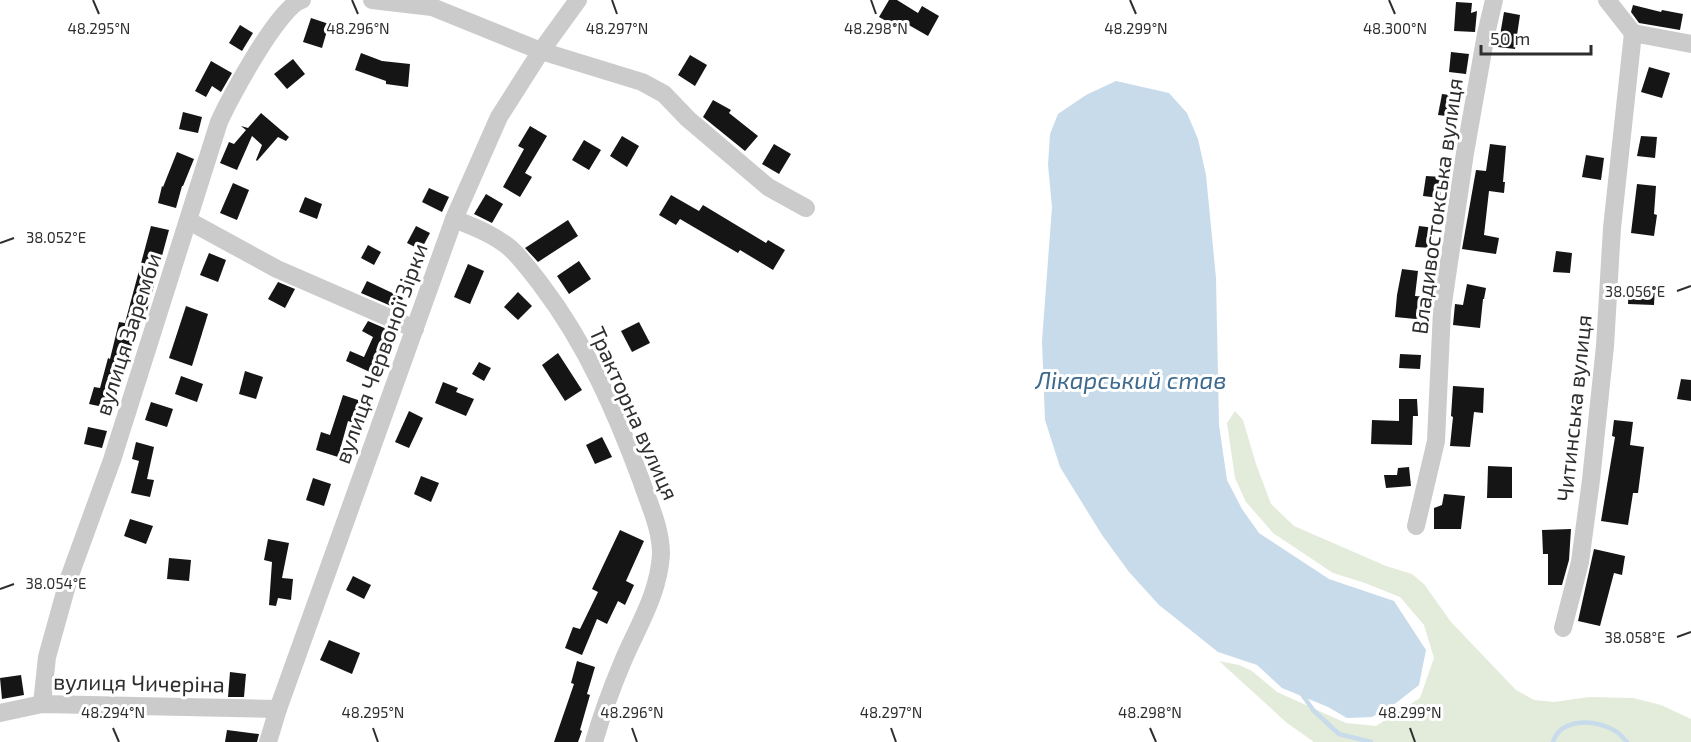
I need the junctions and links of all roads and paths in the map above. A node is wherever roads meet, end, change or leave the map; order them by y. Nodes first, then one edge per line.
1 (302, 0) edge
2 (372, 0) edge
3 (578, 0) edge
4 (1494, 0) edge
5 (1606, 0) edge
6 (1634, 33) junction
7 (1691, 44) edge
8 (542, 51) junction
9 (806, 208) dead end
10 (454, 219) junction
11 (189, 221) junction
12 (415, 329) junction
13 (1416, 526) dead end
14 (1563, 628) dead end
15 (42, 704) junction
16 (278, 709) junction
17 (0, 713) edge
18 (268, 742) edge
19 (594, 742) edge

1 - 11 street, вулиця Заремби
2 - 8 street
3 - 8 street, вулиця Червоної Зірки
4 - 13 street, Владивостокська вулиця
5 - 6 street
6 - 7 street
6 - 14 street, Читинська вулиця
8 - 9 street
8 - 10 street, вулиця Червоної Зірки
10 - 12 street, вулиця Червоної Зірки
10 - 19 street, Тракторна вулиця
11 - 12 street
11 - 15 street, вулиця Заремби
12 - 16 street, вулиця Червоної Зірки
15 - 16 street, вулиця Чичеріна
15 - 17 street, вулиця Чичеріна
16 - 18 street, вулиця Червоної Зірки

